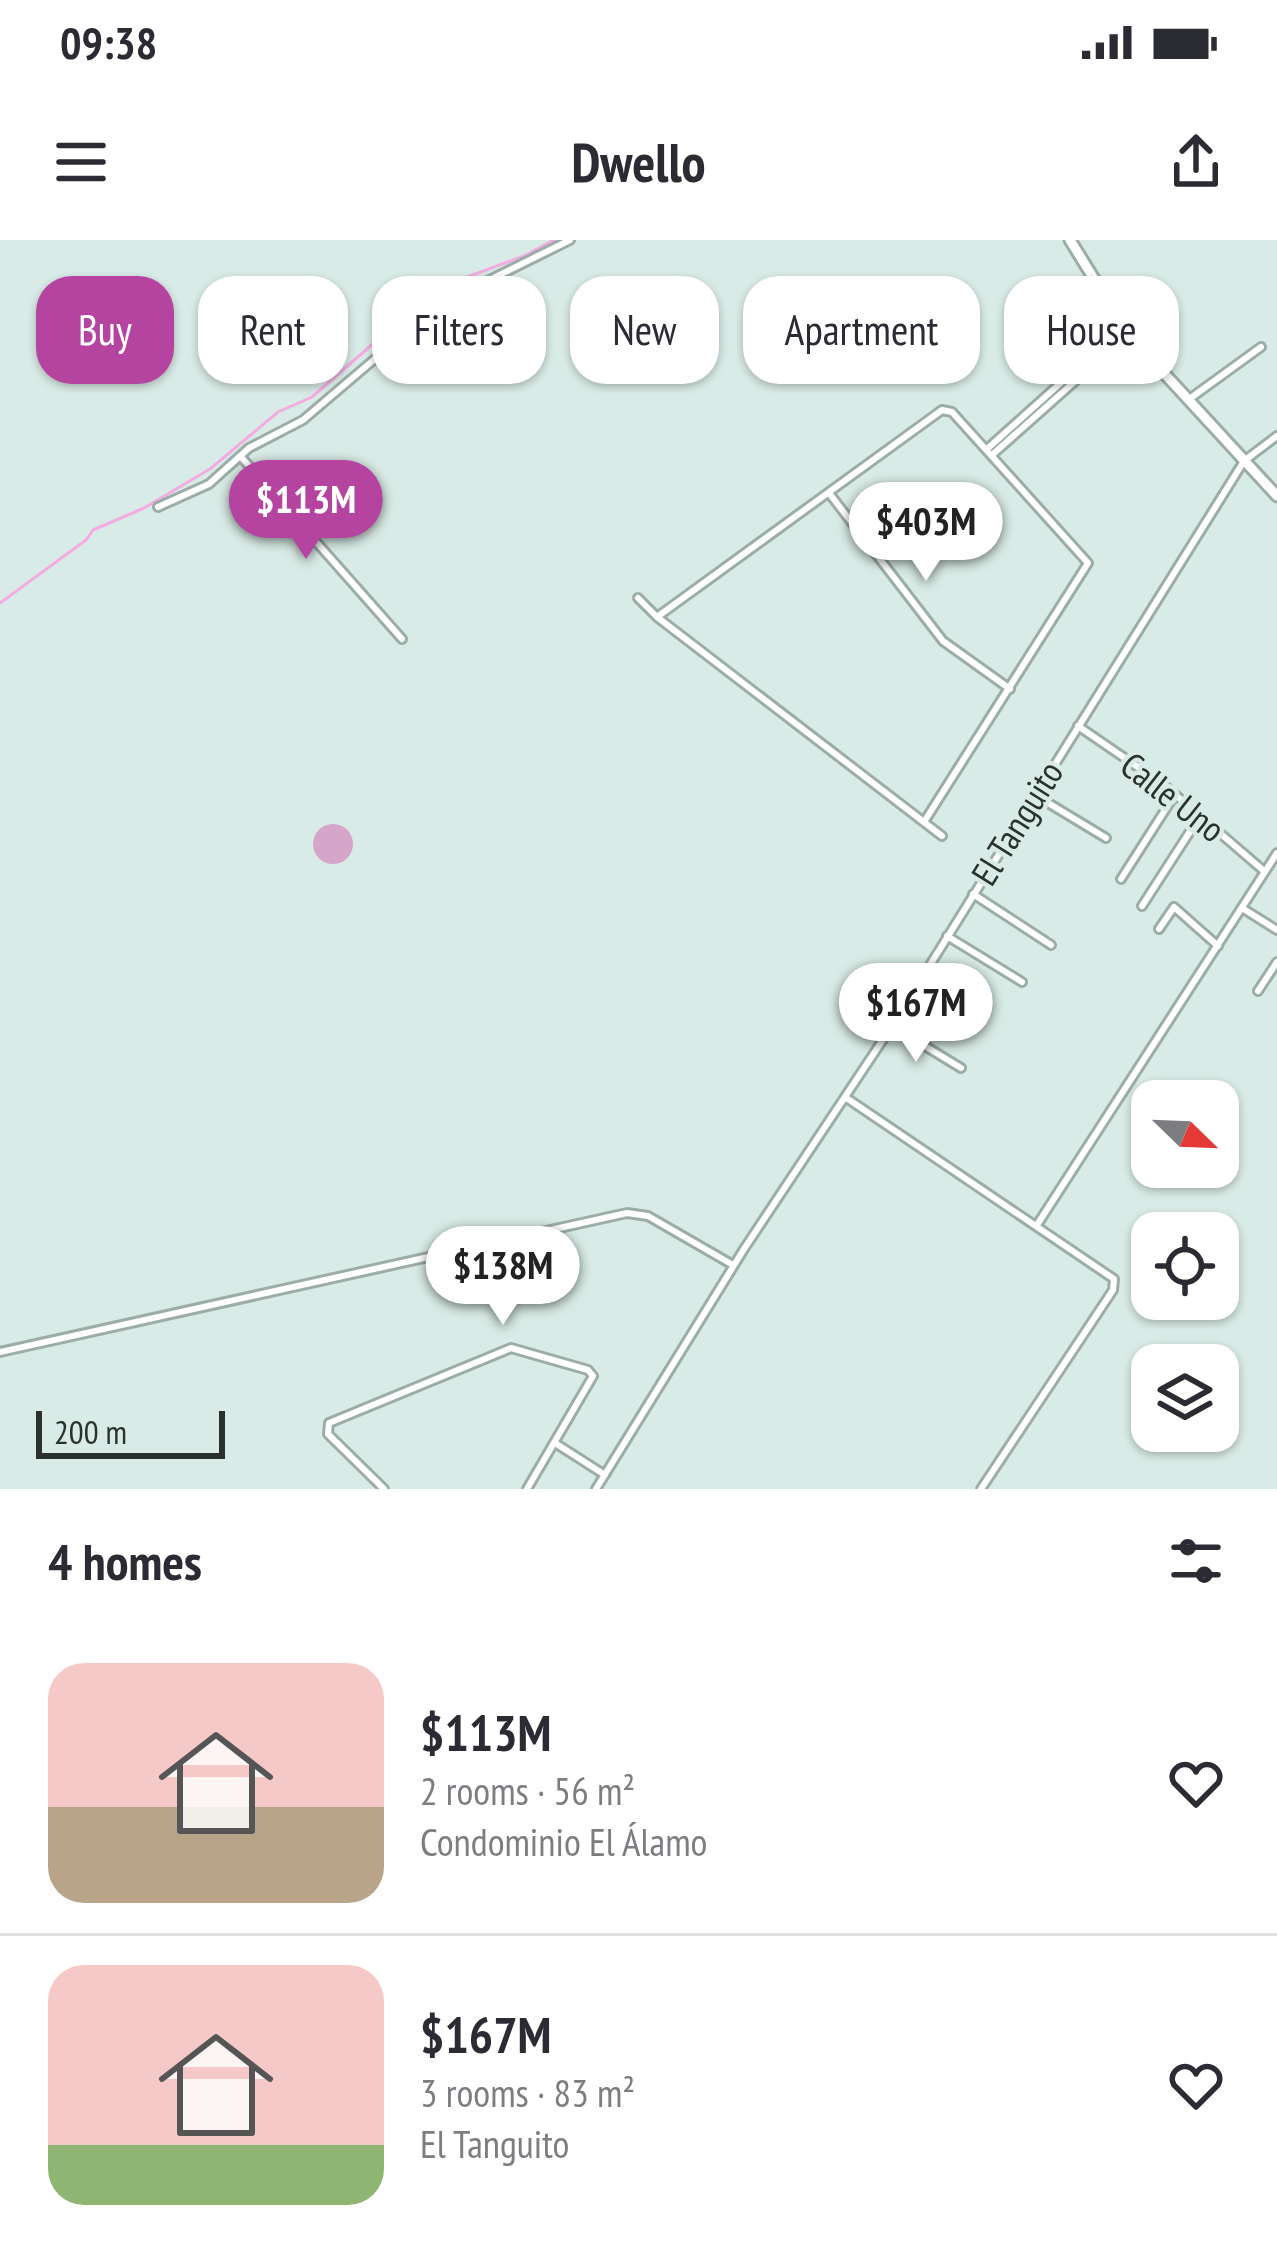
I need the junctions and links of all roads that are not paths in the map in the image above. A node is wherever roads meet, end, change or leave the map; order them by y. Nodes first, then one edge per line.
1 (570, 240) edge
2 (1070, 240) edge
3 (1092, 276) edge
4 (1261, 346) dead end
5 (1065, 384) edge
6 (1174, 384) edge
7 (1188, 400) junction
8 (1277, 436) edge
9 (989, 452) junction
10 (242, 458) junction
11 (1244, 461) junction
12 (829, 493) junction
13 (1277, 496) edge
14 (158, 507) dead end
15 (638, 598) dead end
16 (657, 617) junction
17 (402, 639) dead end
18 (1010, 689) junction
19 (1078, 726) junction
20 (1035, 795) junction
21 (1175, 795) junction
22 (1200, 816) junction
23 (924, 822) junction
24 (942, 836) dead end
25 (1106, 838) dead end
26 (1277, 853) edge
27 (1265, 872) junction
28 (1120, 879) dead end
29 (973, 894) junction
30 (1142, 906) dead end
31 (1242, 908) junction
32 (1159, 929) dead end
33 (1277, 930) edge
34 (947, 936) junction
35 (1051, 945) dead end
36 (1218, 946) junction
37 (1277, 962) edge
38 (1267, 978) junction
39 (1022, 982) dead end
40 (1277, 985) edge
41 (1258, 992) dead end
42 (892, 1026) junction
43 (961, 1068) dead end
44 (845, 1097) junction
45 (1036, 1225) junction
46 (734, 1265) junction
47 (0, 1352) edge
48 (555, 1443) junction
49 (605, 1475) junction
50 (384, 1489) edge
51 (527, 1489) edge
52 (596, 1489) edge
53 (981, 1489) edge

1 - 10 street
2 - 3 main road
4 - 7 street
5 - 9 street
6 - 7 main road
7 - 11 main road
8 - 11 street
9 - 12 street
9 - 18 street
10 - 14 street
10 - 17 street
11 - 13 main road
11 - 19 street, El Tanguito
12 - 16 street
12 - 18 street
15 - 16 street
16 - 23 street
18 - 23 street
19 - 20 street, El Tanguito
19 - 21 street, Calle Uno
20 - 25 street
20 - 29 street, El Tanguito
21 - 22 street, Calle Uno
21 - 28 street
22 - 27 street, Calle Uno
22 - 30 street
23 - 24 street
26 - 27 street
27 - 31 street
29 - 34 street, El Tanguito
29 - 35 street
31 - 33 street
31 - 36 street
32 - 36 street
34 - 39 street
34 - 42 street, El Tanguito
36 - 45 street
37 - 38 street
38 - 40 street
38 - 41 street
42 - 43 street
42 - 44 street, El Tanguito
44 - 45 street
44 - 46 street, El Tanguito
45 - 53 street
46 - 47 street
46 - 49 street, El Tanguito
48 - 49 street
48 - 50 street
48 - 51 street
49 - 52 street, El Tanguito

